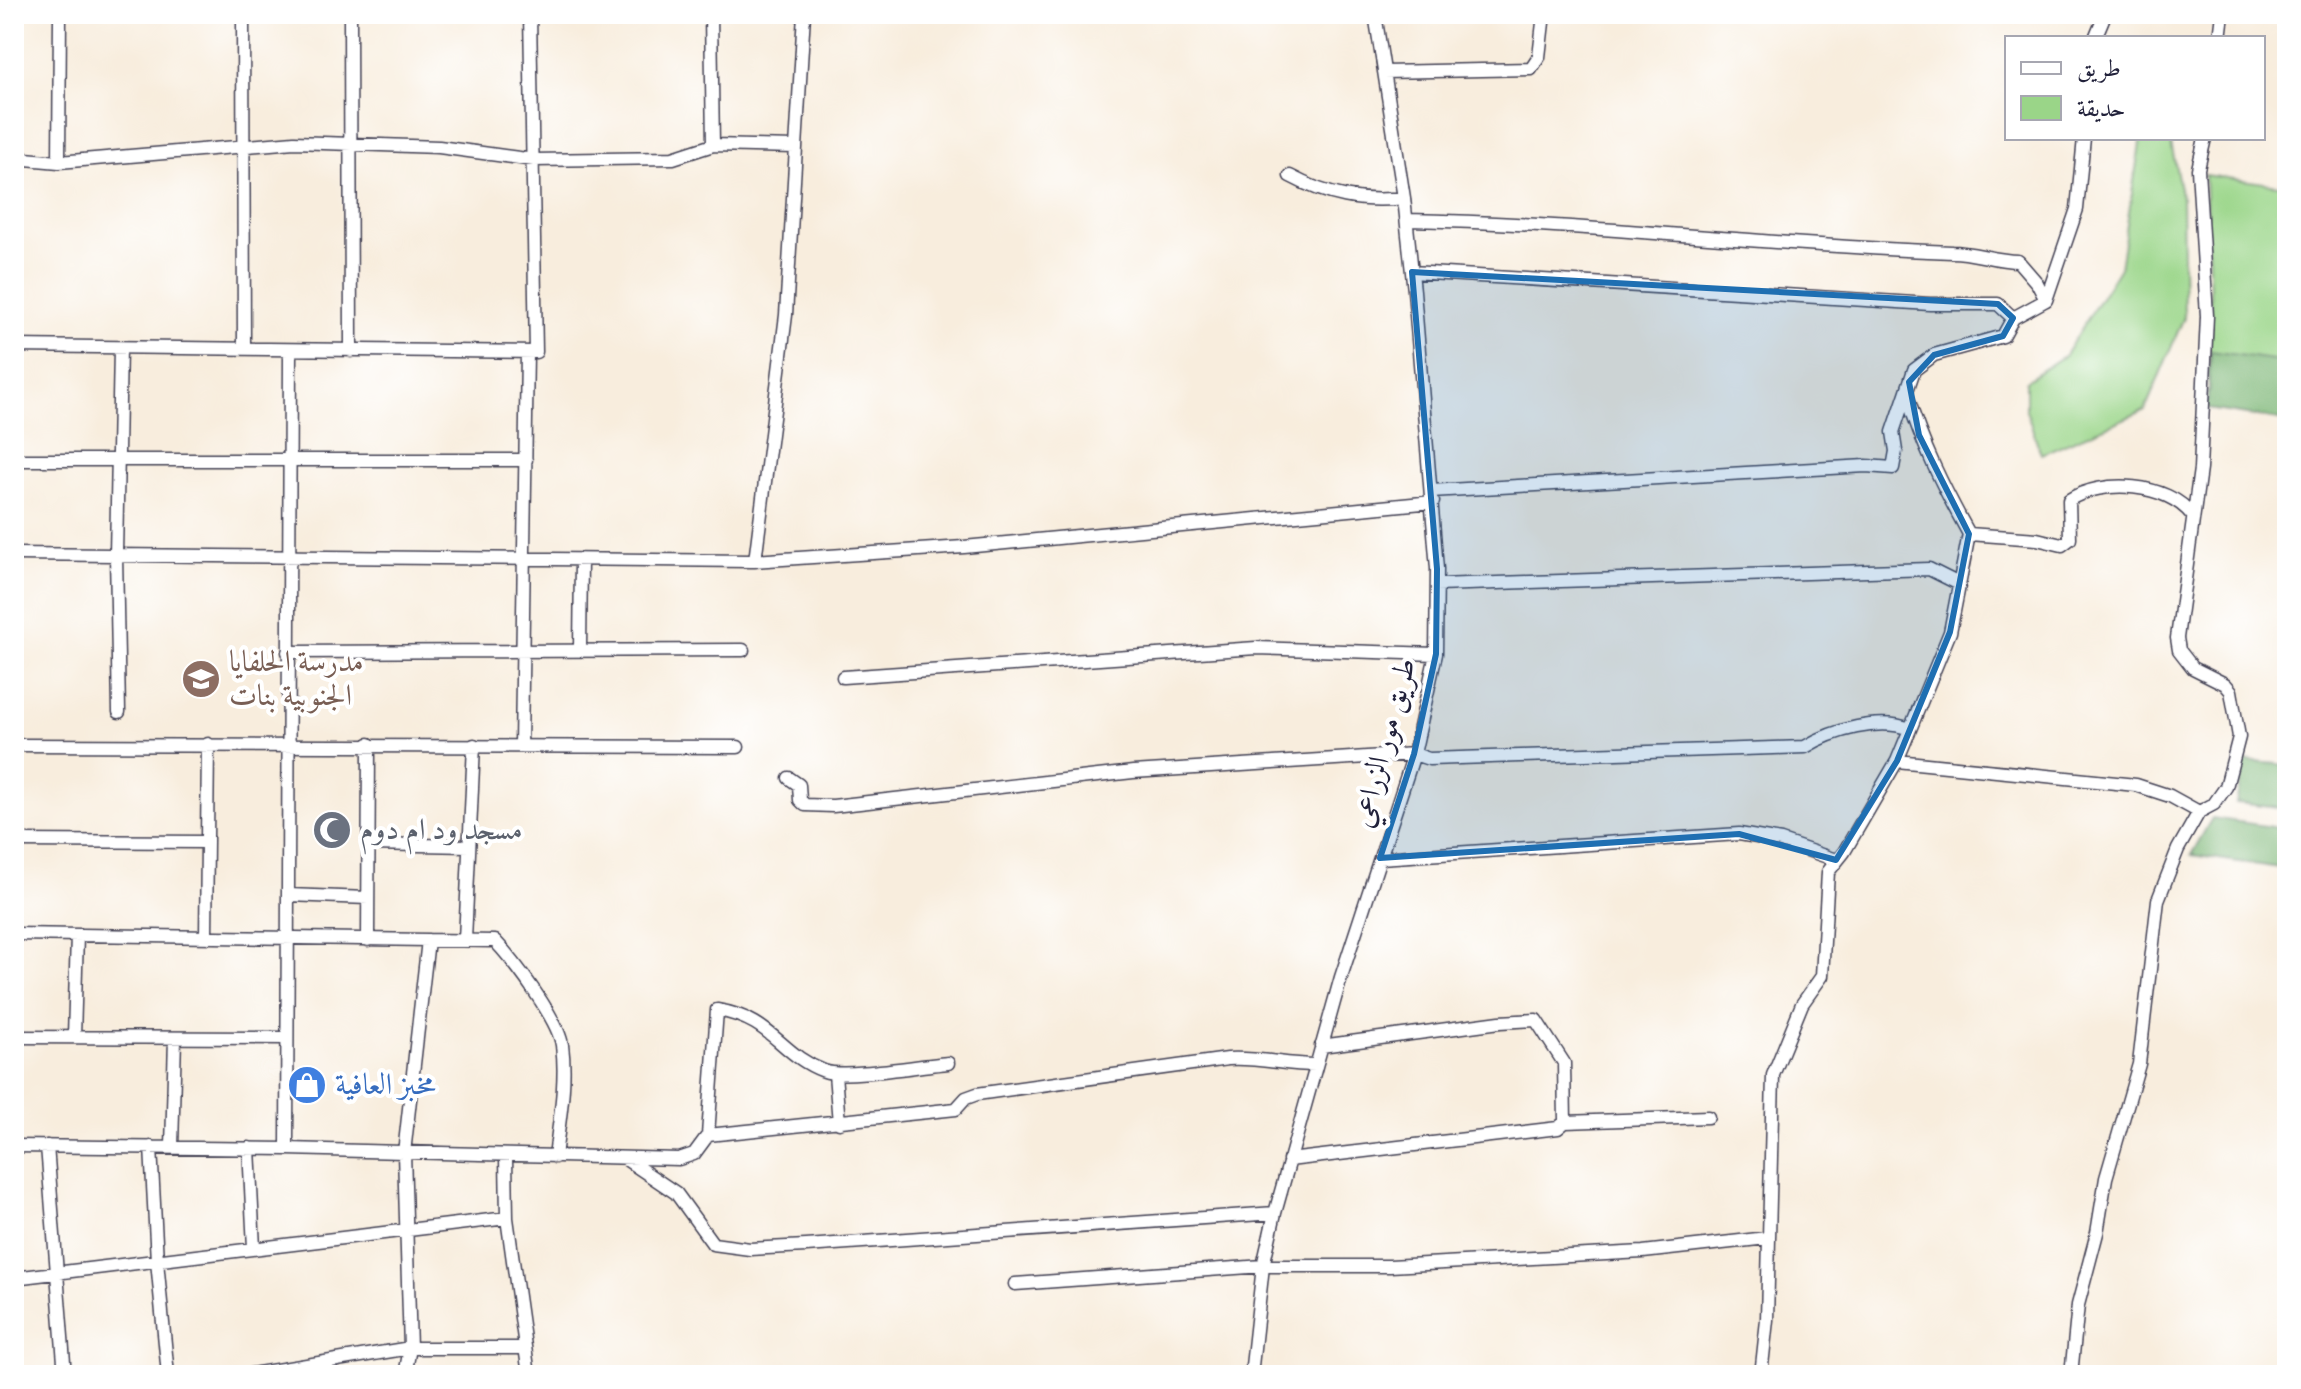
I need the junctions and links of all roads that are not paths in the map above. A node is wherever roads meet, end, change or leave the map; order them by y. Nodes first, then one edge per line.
1 (60, 14) edge
2 (243, 14) edge
3 (350, 14) edge
4 (530, 14) edge
5 (711, 14) edge
6 (804, 14) edge
7 (1375, 14) edge
8 (1544, 14) edge
9 (2105, 14) edge
10 (2222, 15) edge
11 (2096, 36) edge
12 (2220, 36) edge
13 (1384, 72) junction
14 (2084, 140) edge
15 (2205, 140) edge
16 (349, 142) junction
17 (713, 145) junction
18 (241, 147) junction
19 (795, 147) junction
20 (14, 158) edge
21 (534, 160) junction
22 (59, 162) junction
23 (1290, 176) dead end
24 (1404, 198) junction
25 (1407, 220) junction
26 (1412, 272) junction
27 (2046, 300) junction
28 (2013, 318) junction
29 (14, 346) edge
30 (120, 348) junction
31 (244, 348) junction
32 (290, 350) junction
33 (351, 351) junction
34 (527, 352) junction
35 (1907, 395) junction
36 (14, 460) edge
37 (291, 460) junction
38 (526, 460) junction
39 (118, 461) junction
40 (1432, 496) junction
41 (2192, 515) junction
42 (1969, 534) junction
43 (14, 554) edge
44 (116, 555) junction
45 (288, 558) junction
46 (526, 559) junction
47 (581, 560) junction
48 (755, 561) junction
49 (1959, 584) junction
50 (1437, 585) junction
51 (525, 650) junction
52 (580, 650) junction
53 (743, 650) dead end
54 (288, 652) junction
55 (1436, 654) junction
56 (843, 677) dead end
57 (119, 712) dead end
58 (1910, 729) junction
59 (208, 744) junction
60 (288, 744) junction
61 (369, 744) junction
62 (14, 745) edge
63 (474, 745) junction
64 (521, 746) junction
65 (738, 747) dead end
66 (1414, 754) junction
67 (1897, 761) junction
68 (789, 778) dead end
69 (2199, 812) junction
70 (14, 841) edge
71 (207, 842) junction
72 (368, 844) junction
73 (469, 846) junction
74 (1380, 858) junction
75 (1836, 860) junction
76 (288, 895) junction
77 (368, 898) junction
78 (14, 934) edge
79 (77, 935) junction
80 (206, 937) junction
81 (287, 938) junction
82 (368, 940) junction
83 (428, 940) junction
84 (465, 940) junction
85 (14, 1037) edge
86 (74, 1037) junction
87 (175, 1038) junction
88 (287, 1038) junction
89 (1321, 1046) junction
90 (948, 1063) dead end
91 (1315, 1065) junction
92 (835, 1074) junction
93 (1708, 1117) dead end
94 (1565, 1122) junction
95 (839, 1123) junction
96 (708, 1135) junction
97 (14, 1146) edge
98 (47, 1146) junction
99 (151, 1147) junction
100 (172, 1147) junction
101 (249, 1148) junction
102 (287, 1149) junction
103 (404, 1153) junction
104 (506, 1157) junction
105 (555, 1157) junction
106 (624, 1158) junction
107 (1289, 1160) junction
108 (1275, 1213) junction
109 (507, 1218) junction
110 (403, 1229) junction
111 (1767, 1238) junction
112 (254, 1248) junction
113 (157, 1261) junction
114 (1263, 1266) junction
115 (56, 1273) junction
116 (14, 1278) edge
117 (1015, 1284) dead end
118 (410, 1348) junction
119 (524, 1348) junction
120 (65, 1375) edge
121 (168, 1375) edge
122 (246, 1375) edge
123 (405, 1375) edge
124 (529, 1375) edge
125 (1251, 1375) edge
126 (1761, 1375) edge
127 (2071, 1375) edge

1 - 22 street
2 - 18 street
3 - 16 street
4 - 21 street
5 - 17 street
6 - 19 street
7 - 13 street, طريق مور الزراعي
8 - 13 street
9 - 11 street
10 - 12 street
13 - 24 street, طريق مور الزراعي
14 - 27 street
15 - 41 street
16 - 18 street
16 - 21 street
16 - 33 street
17 - 19 street
17 - 21 street
18 - 22 street
18 - 31 street
19 - 48 street
20 - 22 street
21 - 34 street
23 - 24 street
24 - 25 street, طريق مور الزراعي
25 - 26 street, طريق مور الزراعي
25 - 27 street
26 - 28 street
26 - 40 street, طريق مور الزراعي
27 - 28 street
28 - 35 street
29 - 30 street
30 - 31 street
30 - 39 street
31 - 32 street
32 - 33 street
32 - 37 street
33 - 34 street
34 - 38 street
35 - 40 street
35 - 42 street
36 - 39 street
37 - 38 street
37 - 39 street
37 - 45 street
38 - 46 street
39 - 44 street
40 - 48 street
40 - 50 street, طريق مور الزراعي
41 - 42 street
41 - 69 street
42 - 49 street
43 - 44 street
44 - 45 street
44 - 57 street
45 - 46 street
45 - 54 street
46 - 47 street
46 - 51 street
47 - 48 street
47 - 52 street
49 - 50 street
49 - 58 street
50 - 55 street, طريق مور الزراعي
51 - 52 street
51 - 54 street
51 - 64 street
52 - 53 street
54 - 60 street
55 - 56 street
55 - 66 street, طريق مور الزراعي
58 - 66 street
58 - 67 street
59 - 60 street
59 - 62 street
59 - 71 street
60 - 61 street
60 - 76 street
61 - 63 street
61 - 72 street
63 - 64 street
63 - 73 street
64 - 65 street
66 - 68 street
66 - 74 street, طريق مور الزراعي
67 - 69 street
67 - 75 street
69 - 127 street
70 - 71 street
71 - 80 street
72 - 73 street
72 - 77 street
73 - 84 street
74 - 75 street
74 - 89 street, طريق مور الزراعي
75 - 111 street
76 - 77 street
76 - 81 street
77 - 82 street
78 - 79 street
79 - 80 street
79 - 86 street
80 - 81 street
81 - 82 street
81 - 88 street
82 - 83 street
83 - 84 street
83 - 103 street
84 - 105 street
85 - 86 street
86 - 87 street
87 - 88 street
87 - 100 street
88 - 102 street
89 - 91 street, طريق مور الزراعي
89 - 94 street
90 - 92 street
91 - 95 street
91 - 107 street, طريق مور الزراعي
92 - 95 street
92 - 96 street
93 - 94 street
94 - 107 street
95 - 96 street
96 - 106 street
97 - 98 street
98 - 99 street
98 - 115 street
99 - 100 street
99 - 113 street
100 - 101 street
101 - 102 street
101 - 112 street
102 - 103 street
103 - 104 street
103 - 110 street
104 - 105 street
104 - 109 street
105 - 106 street
106 - 108 street
107 - 108 street, طريق مور الزراعي
108 - 114 street, طريق مور الزراعي
109 - 110 street
109 - 119 street
110 - 112 street
110 - 118 street
111 - 114 street
111 - 126 street
112 - 113 street
113 - 115 street
113 - 121 street
114 - 117 street
114 - 125 street, طريق مور الزراعي
115 - 116 street
115 - 120 street
118 - 119 street
118 - 122 street
118 - 123 street
119 - 124 street

